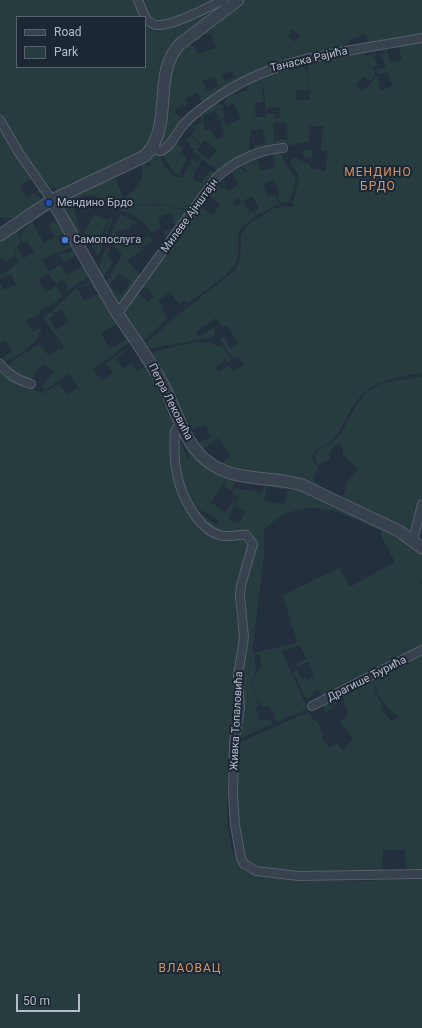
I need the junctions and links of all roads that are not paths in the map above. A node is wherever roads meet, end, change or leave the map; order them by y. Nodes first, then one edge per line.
1 (138, 0) edge
2 (223, 0) edge
3 (238, 0) edge
4 (145, 16) edge
5 (146, 18) edge
6 (422, 38) edge
7 (0, 120) edge
8 (283, 148) dead end
9 (152, 149) junction
10 (52, 200) junction
11 (0, 235) edge
12 (118, 314) junction
13 (0, 364) edge
14 (31, 384) dead end
15 (180, 424) junction
16 (422, 504) edge
17 (413, 541) junction
18 (422, 548) edge
19 (422, 650) edge
20 (312, 706) dead end
21 (422, 874) edge

1 - 4 street
2 - 5 street
3 - 9 street
6 - 9 street, Танаска Рајића
7 - 10 street
8 - 12 street, Милеве Ајнштајн
9 - 10 street
10 - 11 street
10 - 12 street, Петра Лековића
12 - 15 street, Петра Лековића
13 - 14 street
15 - 17 street, Петра Лековића
15 - 21 street, Живка Топаловића
16 - 17 street
17 - 18 street, Петра Лековића
19 - 20 street, Драгише Ђурића

